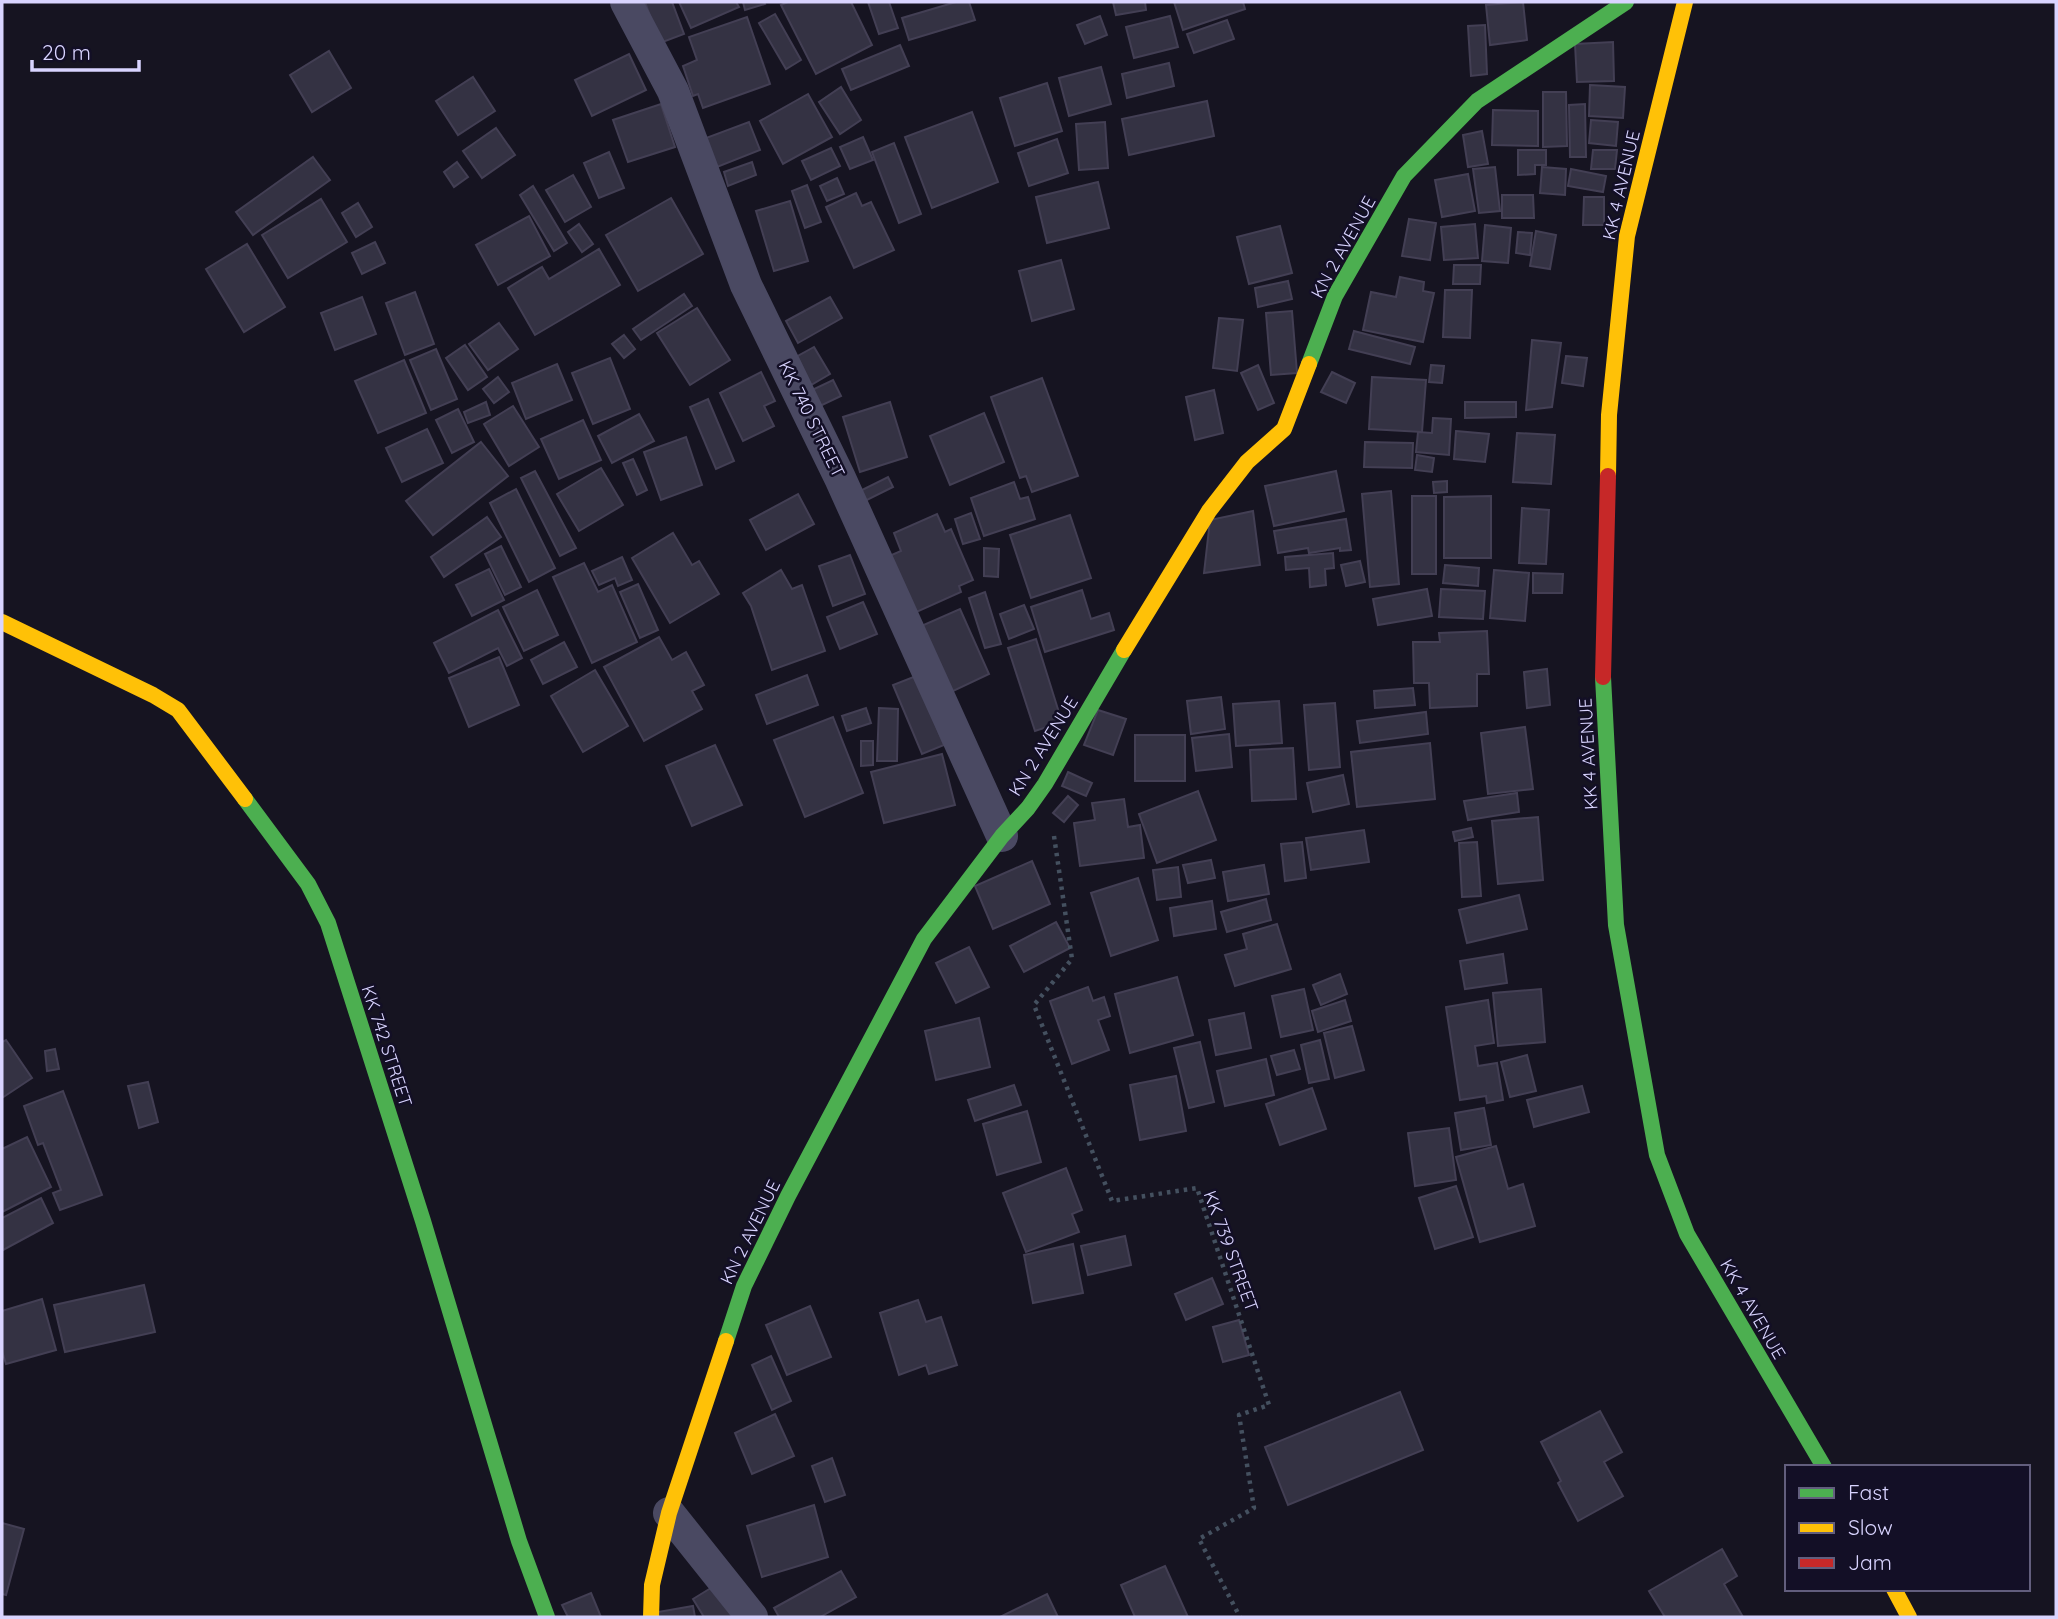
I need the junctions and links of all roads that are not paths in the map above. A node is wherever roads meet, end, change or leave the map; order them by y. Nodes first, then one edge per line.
1 (626, 2) edge
2 (1626, 2) edge
3 (1685, 2) edge
4 (2, 622) edge
5 (1002, 836) junction
6 (1823, 1465) edge
7 (669, 1513) junction
8 (1895, 1591) edge
9 (547, 1617) edge
10 (651, 1617) edge
11 (752, 1617) edge
12 (1909, 1617) edge

1 - 5 street, KK 740 STREET
2 - 5 street, KN 2 AVENUE
3 - 6 street, KK 4 AVENUE
4 - 9 street, KK 742 STREET
5 - 7 street, KN 2 AVENUE
7 - 10 street, KN 2 AVENUE
7 - 11 street
8 - 12 street

